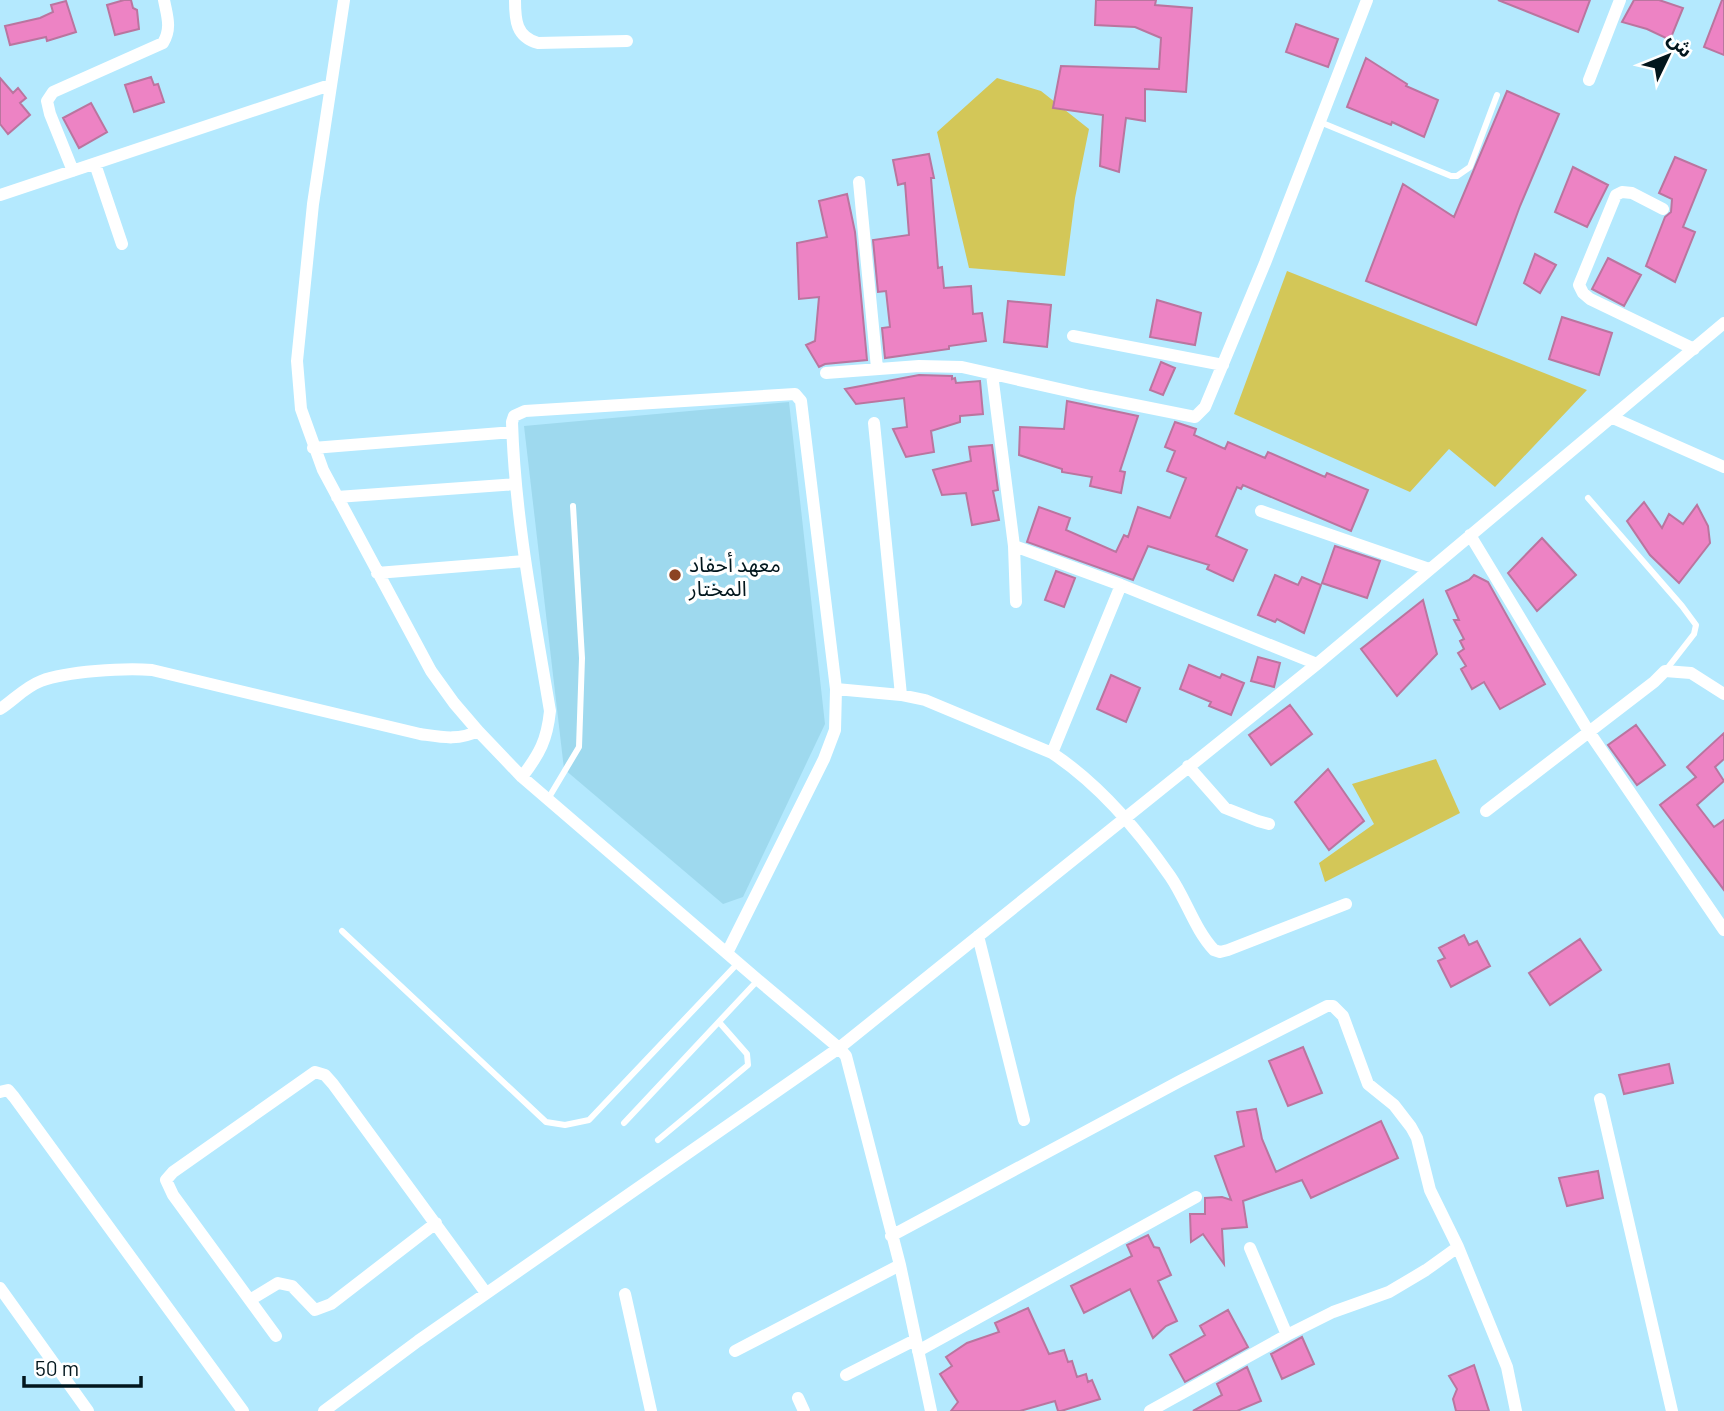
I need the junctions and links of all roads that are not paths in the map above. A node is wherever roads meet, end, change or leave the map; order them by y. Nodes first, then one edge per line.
1 (164, 0) edge
2 (344, 0) edge
3 (515, 0) edge
4 (1367, 0) edge
5 (1620, 0) edge
6 (627, 41) dead end
7 (1589, 80) dead end
8 (330, 85) junction
9 (1497, 95) dead end
10 (1320, 122) junction
11 (95, 164) junction
12 (73, 171) junction
13 (859, 182) dead end
14 (0, 195) edge
15 (1663, 208) dead end
16 (122, 244) dead end
17 (1724, 323) edge
18 (1073, 336) dead end
19 (1694, 349) junction
20 (1223, 365) junction
21 (877, 368) junction
22 (825, 373) dead end
23 (992, 374) junction
24 (1613, 418) junction
25 (873, 423) dead end
26 (512, 432) junction
27 (313, 448) junction
28 (1724, 467) edge
29 (516, 484) junction
30 (337, 498) junction
31 (1588, 498) dead end
32 (573, 506) dead end
33 (1261, 511) dead end
34 (1470, 535) junction
35 (1014, 546) junction
36 (525, 561) junction
37 (1429, 569) junction
38 (377, 573) junction
39 (1121, 584) junction
40 (1016, 602) dead end
41 (1317, 664) junction
42 (1665, 671) junction
43 (836, 689) junction
44 (1724, 694) edge
45 (901, 695) junction
46 (0, 709) edge
47 (478, 731) junction
48 (1589, 732) junction
49 (1052, 753) junction
50 (1188, 766) junction
51 (522, 776) junction
52 (548, 799) junction
53 (1486, 811) dead end
54 (1124, 817) junction
55 (1269, 824) dead end
56 (1346, 904) dead end
57 (1724, 930) edge
58 (342, 931) dead end
59 (978, 936) junction
60 (727, 953) junction
61 (738, 963) junction
62 (758, 980) junction
63 (719, 1022) junction
64 (839, 1048) junction
65 (0, 1092) edge
66 (1600, 1099) dead end
67 (1024, 1120) dead end
68 (624, 1123) dead end
69 (658, 1140) dead end
70 (1196, 1197) dead end
71 (436, 1223) junction
72 (891, 1236) junction
73 (1458, 1247) junction
74 (1250, 1248) dead end
75 (900, 1265) junction
76 (0, 1288) edge
77 (486, 1293) junction
78 (625, 1294) dead end
79 (250, 1300) junction
80 (1287, 1335) junction
81 (276, 1336) dead end
82 (917, 1346) junction
83 (735, 1351) dead end
84 (846, 1375) dead end
85 (798, 1398) dead end
86 (88, 1411) edge
87 (243, 1411) edge
88 (324, 1411) edge
89 (651, 1411) edge
90 (804, 1411) edge
91 (931, 1411) edge
92 (1150, 1411) edge
93 (1516, 1411) edge
94 (1672, 1411) edge

1 - 12 street
2 - 8 street
3 - 6 street
4 - 10 street
5 - 7 street
8 - 11 street
8 - 27 street
9 - 10 lane
10 - 20 street
11 - 12 street
11 - 16 street
12 - 14 street
13 - 21 street
15 - 19 street
17 - 19 street
18 - 20 street
19 - 24 street
20 - 23 street
21 - 22 street
21 - 23 street
23 - 35 street
24 - 28 street
24 - 34 street
25 - 45 street
26 - 27 street
26 - 29 street
26 - 43 street
27 - 30 street
29 - 30 street
29 - 36 street
30 - 38 street
31 - 42 lane
32 - 52 lane
33 - 37 street
34 - 37 street
34 - 48 street
35 - 39 street
35 - 40 street
36 - 38 street
36 - 51 street
37 - 41 street
38 - 47 street
39 - 41 street
39 - 49 street
41 - 50 street
42 - 44 street
42 - 48 street
43 - 45 street
43 - 60 street
45 - 49 street
46 - 47 street
47 - 51 street
48 - 53 street
48 - 57 street
49 - 54 street
50 - 54 street
50 - 55 street
51 - 52 street
52 - 60 street
54 - 56 street
54 - 59 street
58 - 61 lane
59 - 64 street
59 - 67 street
60 - 61 street
61 - 62 street
62 - 63 lane
62 - 64 street
63 - 68 lane
63 - 69 lane
64 - 72 street
64 - 77 street
65 - 87 street
66 - 94 street
70 - 82 street
71 - 77 street
71 - 79 street
71 - 79 street
72 - 73 street
72 - 75 street
73 - 80 street
73 - 93 street
74 - 80 street
75 - 82 street
75 - 83 street
76 - 86 street
77 - 88 street
78 - 89 street
79 - 81 street
80 - 92 street
82 - 84 street
82 - 91 street
85 - 90 street

